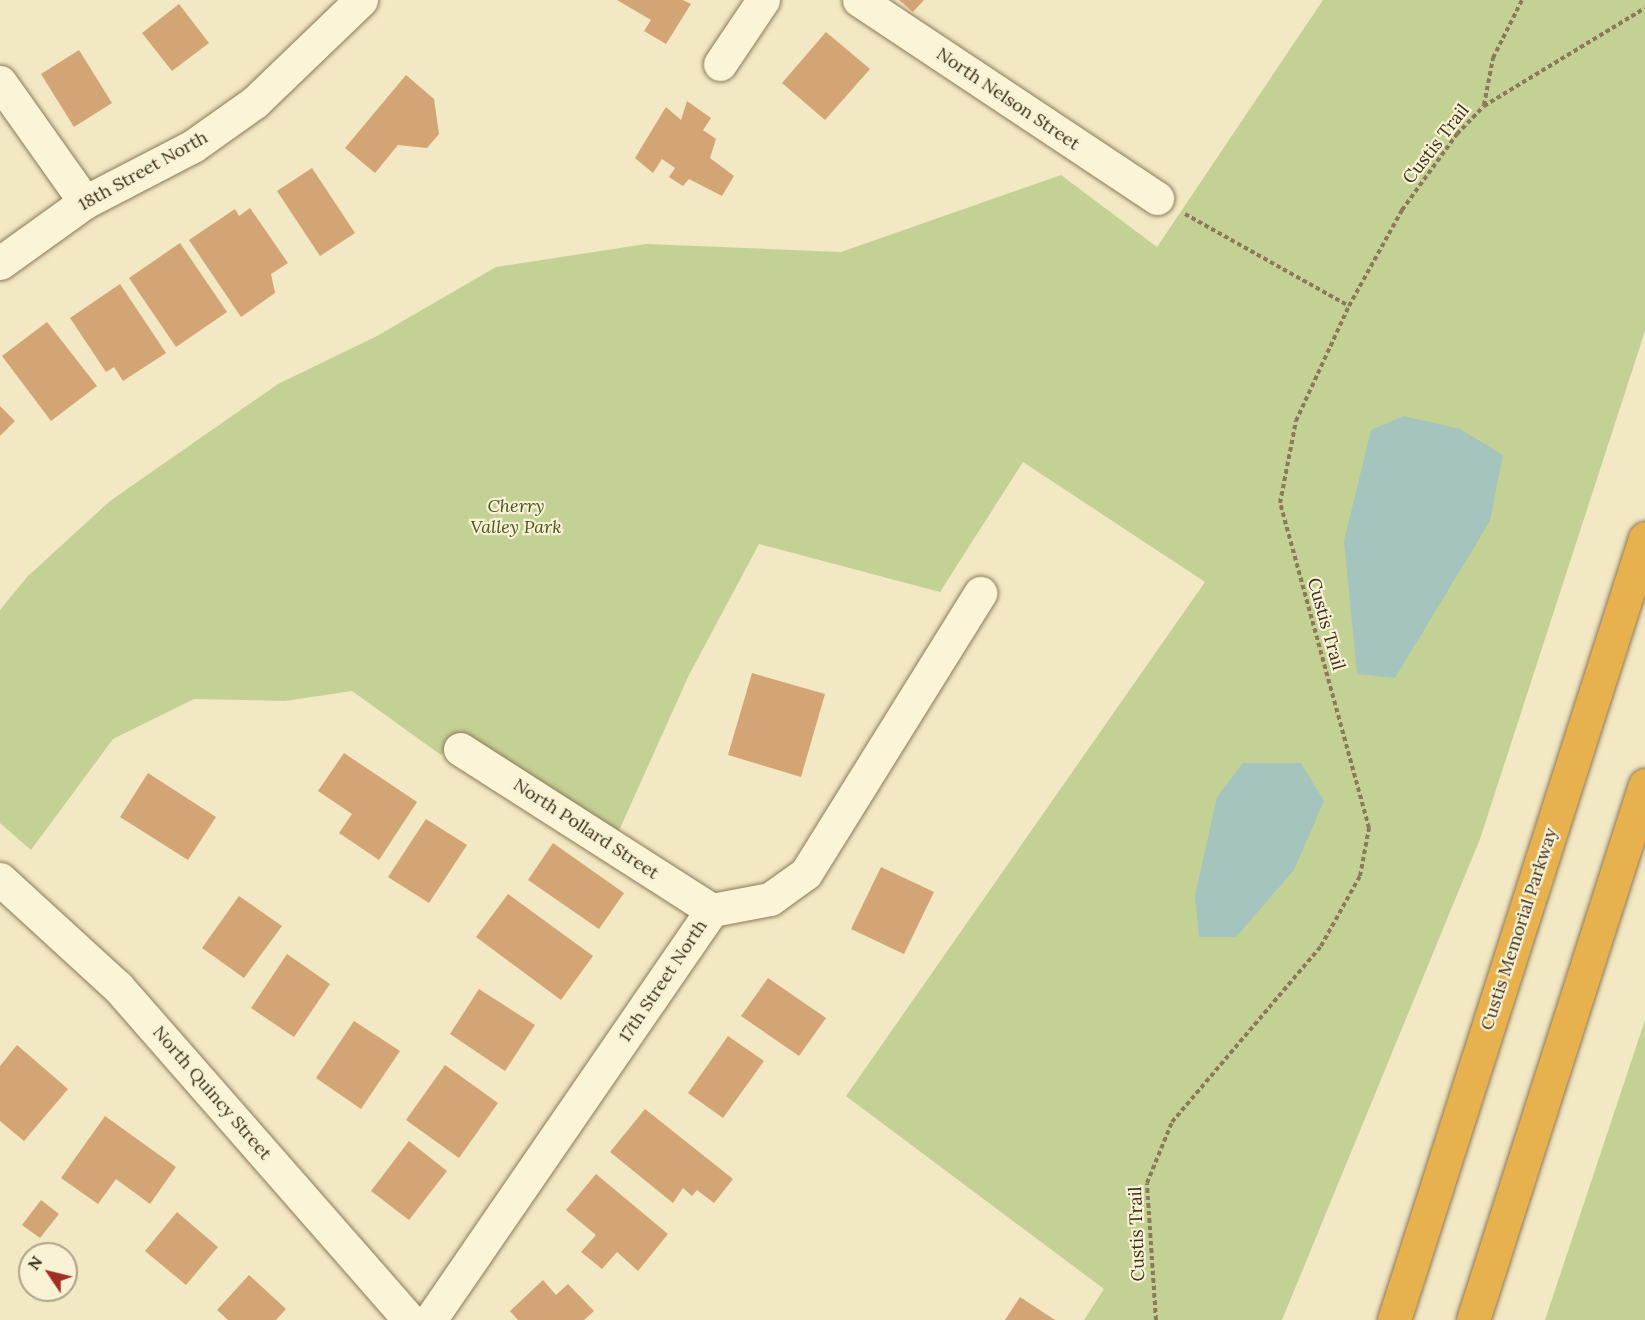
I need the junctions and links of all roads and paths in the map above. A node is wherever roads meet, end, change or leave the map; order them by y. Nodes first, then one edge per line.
1 (361, 0) edge
2 (763, 0) edge
3 (859, 0) edge
4 (1522, 0) edge
5 (1645, 8) edge
6 (720, 64) dead end
7 (0, 82) edge
8 (1484, 106) junction
9 (1157, 198) joint
10 (85, 202) junction
11 (0, 263) edge
12 (1349, 306) junction
13 (1645, 538) edge
14 (980, 593) dead end
15 (460, 748) dead end
16 (1645, 785) edge
17 (0, 879) edge
18 (712, 910) junction
19 (410, 1320) edge
20 (430, 1320) edge
21 (1156, 1320) edge
22 (1394, 1320) edge
23 (1473, 1320) edge

1 - 10 street, 18th Street North
2 - 6 street
3 - 9 street, North Nelson Street
4 - 8 path
5 - 8 path, Custis Trail
7 - 10 street
8 - 12 path, Custis Trail
9 - 12 path
10 - 11 street, 18th Street North
12 - 21 path, Custis Trail
13 - 22 highway, Custis Memorial Parkway
14 - 18 street, 17th Street North
15 - 18 street, North Pollard Street
16 - 23 highway
17 - 19 street, North Quincy Street
18 - 20 street, 17th Street North

